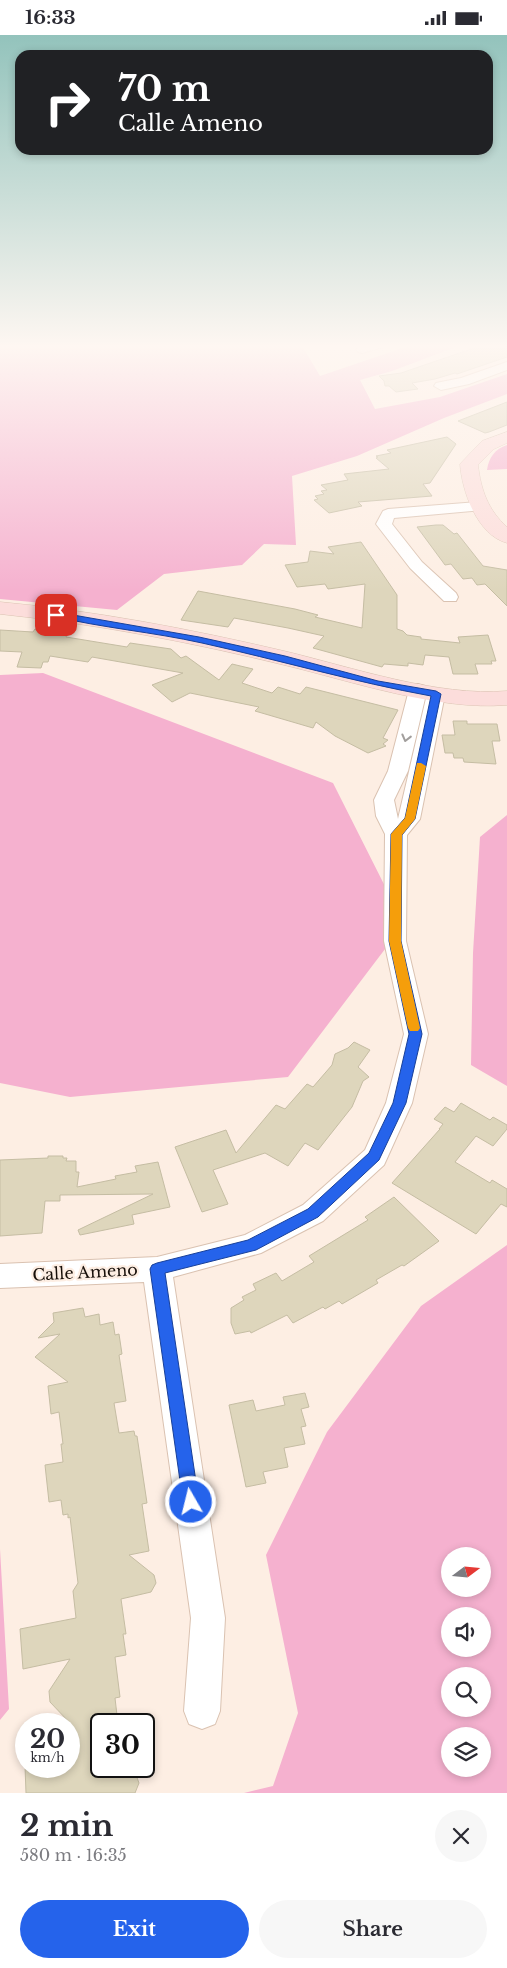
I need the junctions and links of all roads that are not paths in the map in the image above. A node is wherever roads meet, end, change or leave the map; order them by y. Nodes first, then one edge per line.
1 (507, 437) edge
2 (478, 507) junction
3 (507, 537) edge
4 (450, 597) dead end
5 (0, 608) edge
6 (427, 692) junction
7 (507, 698) edge
8 (396, 834) junction
9 (157, 1269) junction
10 (0, 1276) edge
11 (202, 1711) dead end

1 - 2 street
2 - 3 street
2 - 4 street
5 - 6 street
6 - 7 street
6 - 8 street
6 -> 8 street, Calle Ameno
8 - 9 street, Calle Ameno
9 - 10 street, Calle Ameno
9 - 11 street

